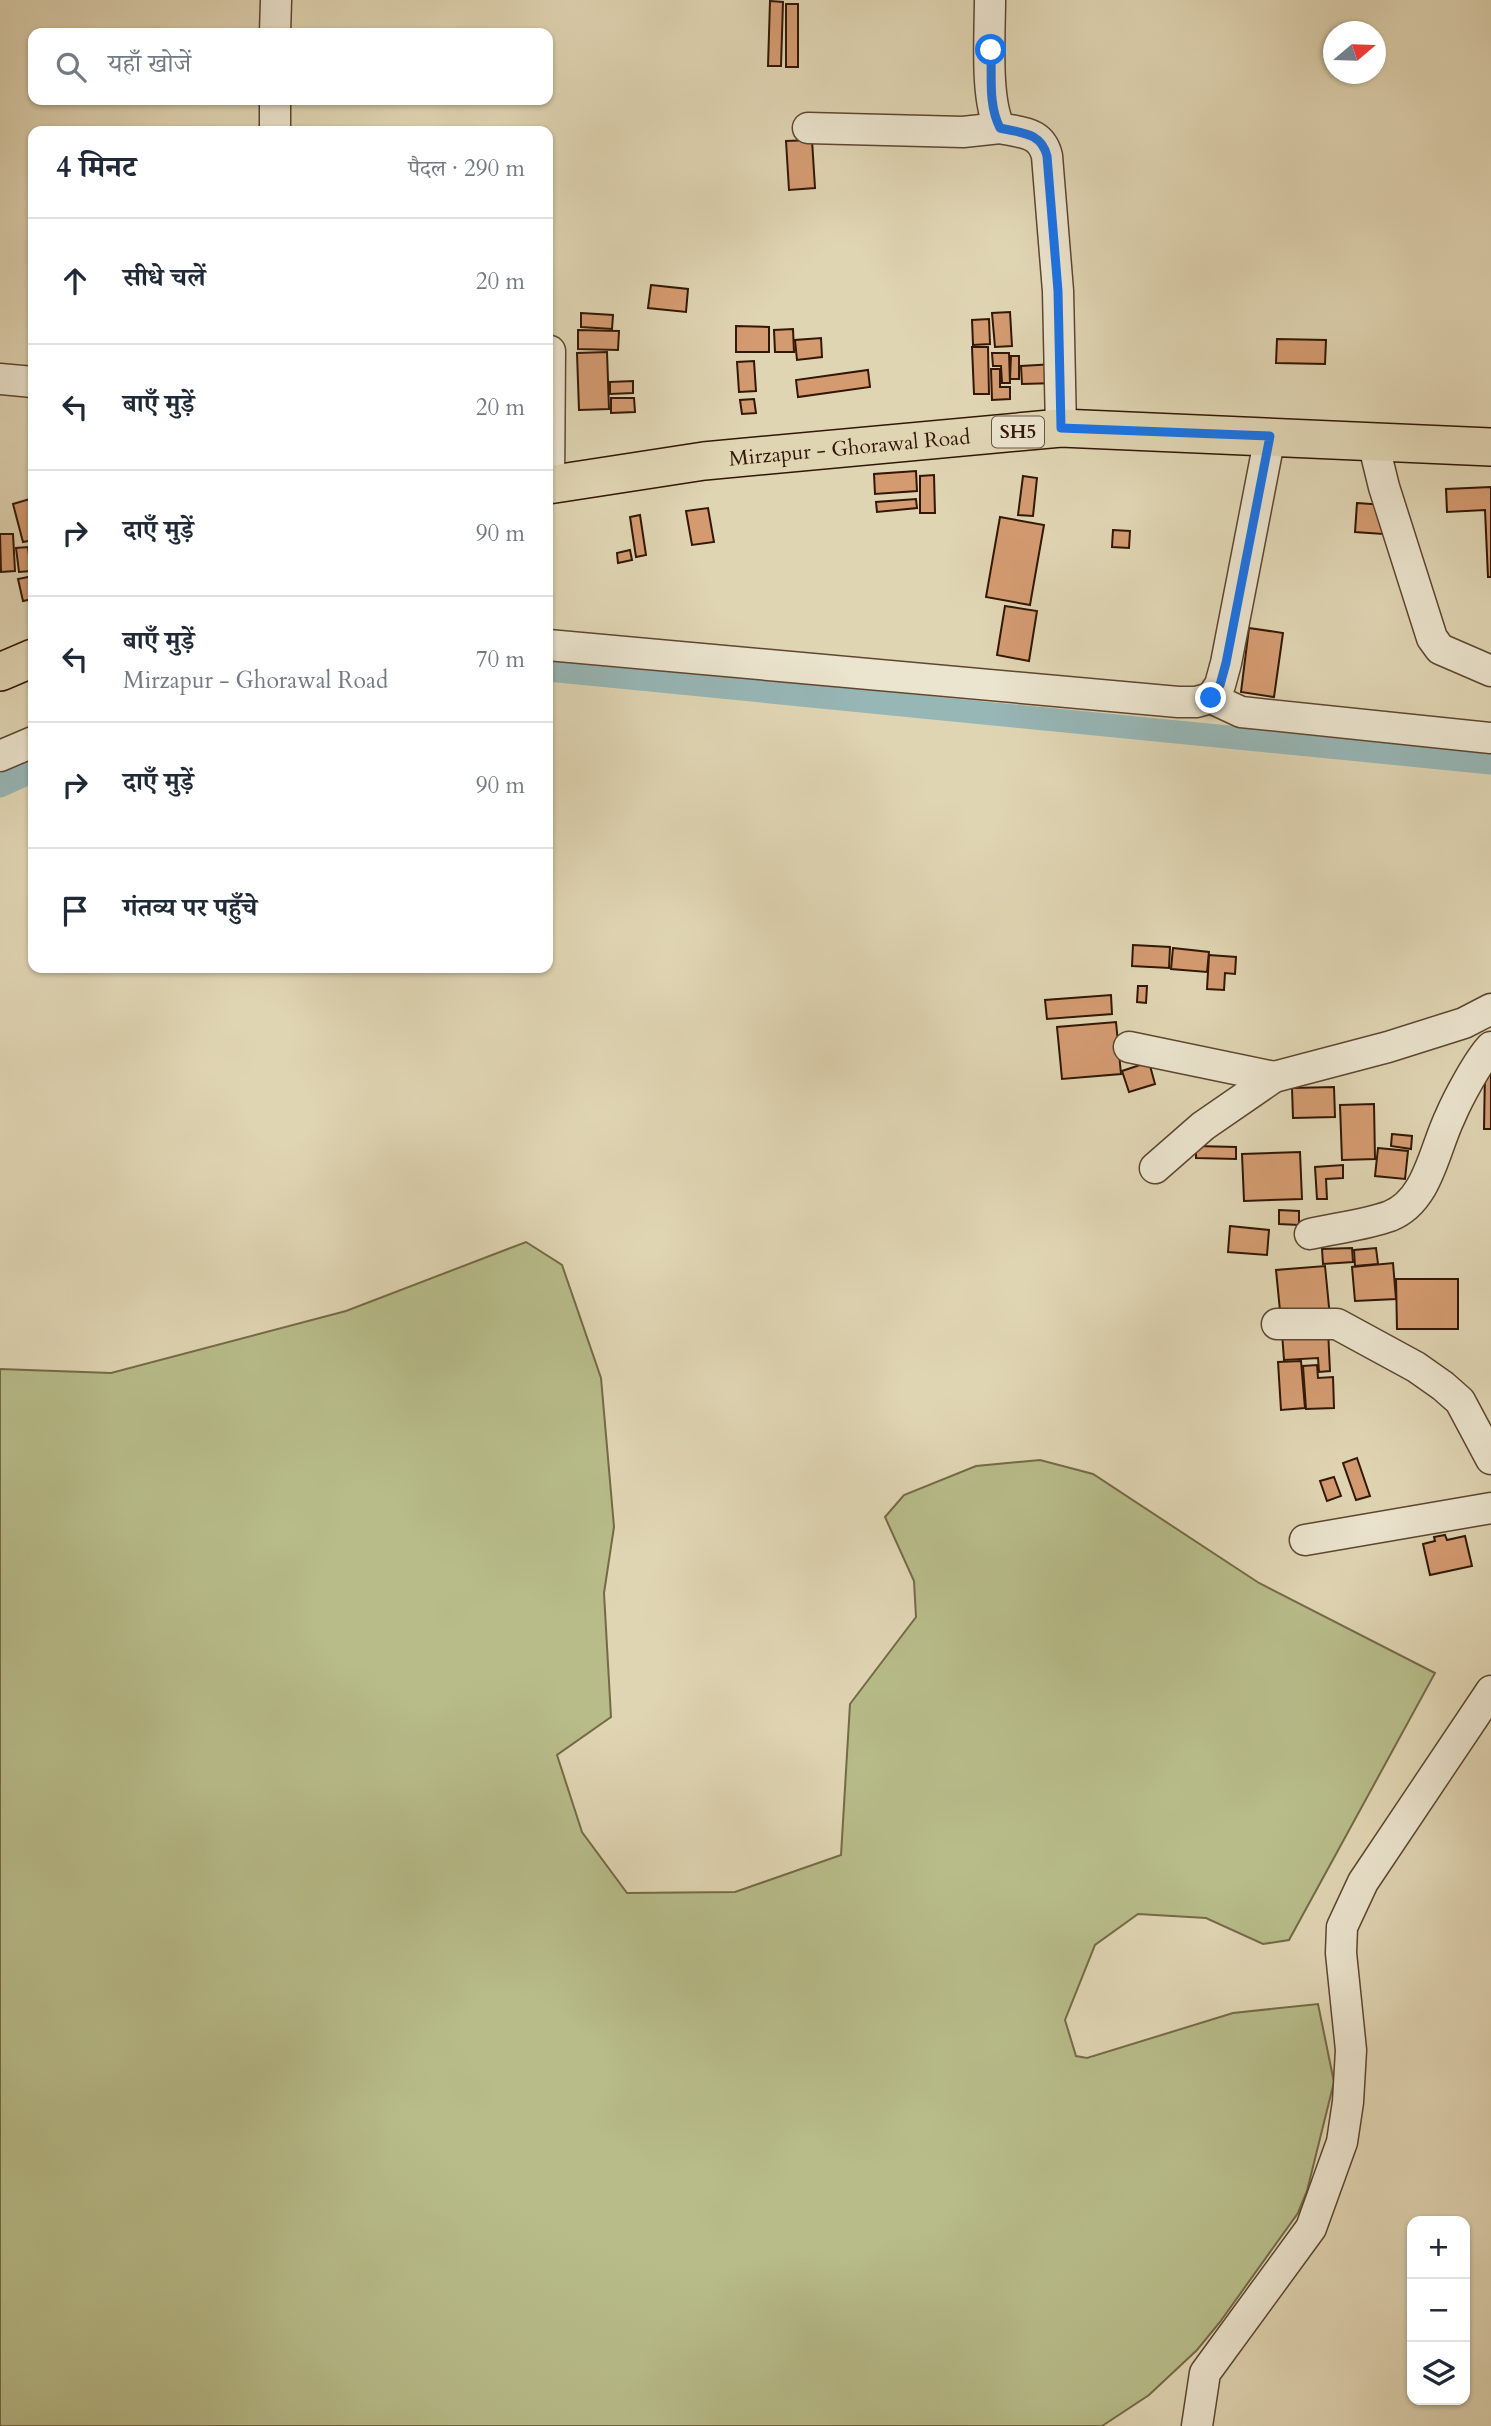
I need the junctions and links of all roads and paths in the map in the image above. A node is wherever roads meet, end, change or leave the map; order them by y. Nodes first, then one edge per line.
1 (276, 0) edge
2 (990, 0) edge
3 (275, 28) edge
4 (275, 105) edge
5 (275, 126) edge
6 (808, 128) dead end
7 (1000, 128) junction
8 (0, 379) edge
9 (28, 382) edge
10 (1061, 428) junction
11 (1270, 436) junction
12 (1373, 442) junction
13 (1491, 447) edge
14 (553, 484) edge
15 (553, 645) edge
16 (28, 660) edge
17 (1491, 671) edge
18 (0, 672) edge
19 (1211, 698) junction
20 (1491, 738) edge
21 (28, 744) edge
22 (0, 756) edge
23 (1491, 1009) edge
24 (1491, 1046) edge
25 (1129, 1047) dead end
26 (1274, 1077) junction
27 (1155, 1168) dead end
28 (1310, 1234) dead end
29 (1277, 1324) dead end
30 (1491, 1459) edge
31 (1491, 1508) edge
32 (1305, 1540) dead end
33 (1491, 1691) edge
34 (1197, 2426) edge

1 - 3 street
2 - 7 street
4 - 5 street
6 - 7 street
7 - 10 street
8 - 9 street
10 - 11 main road, Mirzapur - Ghorawal Road / SH5
10 - 14 main road, Mirzapur - Ghorawal Road / SH5
11 - 12 main road, Mirzapur - Ghorawal Road / SH5
11 - 19 street
12 - 13 main road, Mirzapur - Ghorawal Road / SH5
12 - 17 street
15 - 19 street
16 - 18 main road
19 - 20 street
21 - 22 street
23 - 26 street
24 - 28 street
25 - 26 street
26 - 27 street
29 - 30 street
31 - 32 street
33 - 34 street

